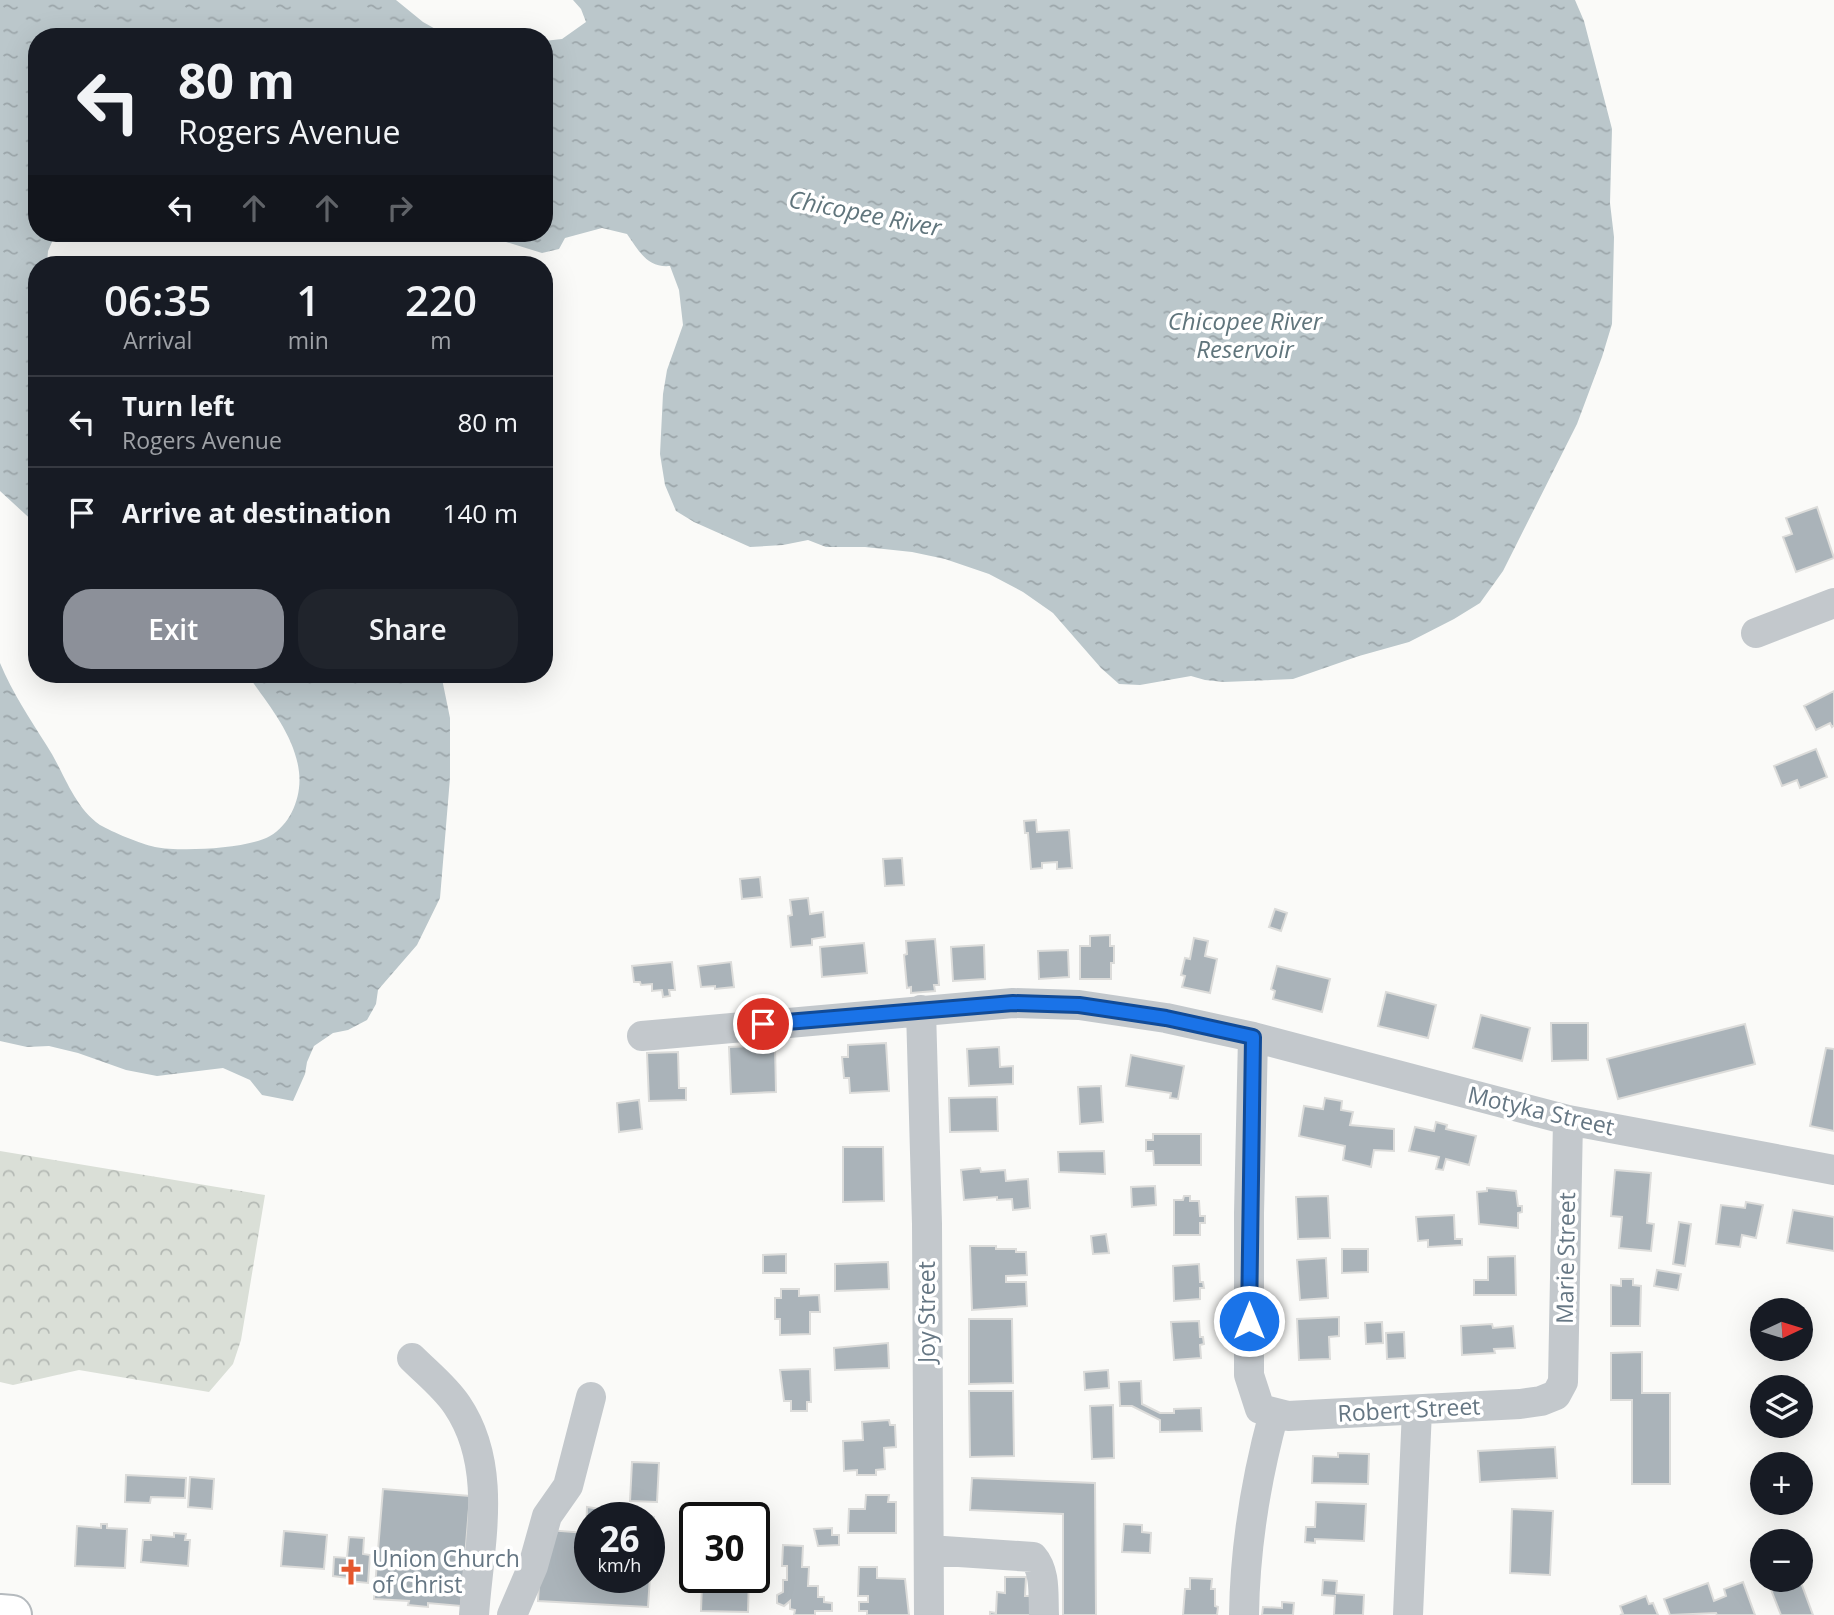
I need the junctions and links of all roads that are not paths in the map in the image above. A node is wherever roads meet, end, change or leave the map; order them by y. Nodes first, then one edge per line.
1 (1834, 603) edge
2 (1756, 633) dead end
3 (921, 1010) junction
4 (642, 1036) dead end
5 (1253, 1037) junction
6 (1568, 1120) junction
7 (1834, 1170) edge
8 (412, 1357) dead end
9 (1556, 1395) joint
10 (591, 1397) dead end
11 (1417, 1410) junction
12 (1267, 1411) junction
13 (929, 1550) junction
14 (0, 1614) edge
15 (12, 1615) edge
16 (474, 1615) edge
17 (512, 1615) edge
18 (929, 1615) edge
19 (1044, 1615) edge
20 (1244, 1615) edge
21 (1408, 1615) edge

1 - 2 street
3 - 4 street, Motyka Street
3 - 5 street, Motyka Street
3 - 13 street, Joy Street
5 - 6 street, Motyka Street
5 - 12 street
6 - 7 street, Motyka Street
6 - 9 street, Marie Street
8 - 16 street
9 - 11 street, Robert Street
10 - 17 street
11 - 12 street, Robert Street
11 - 21 street
12 - 20 street
13 - 18 street, Joy Street
13 - 19 street
14 - 15 main road

